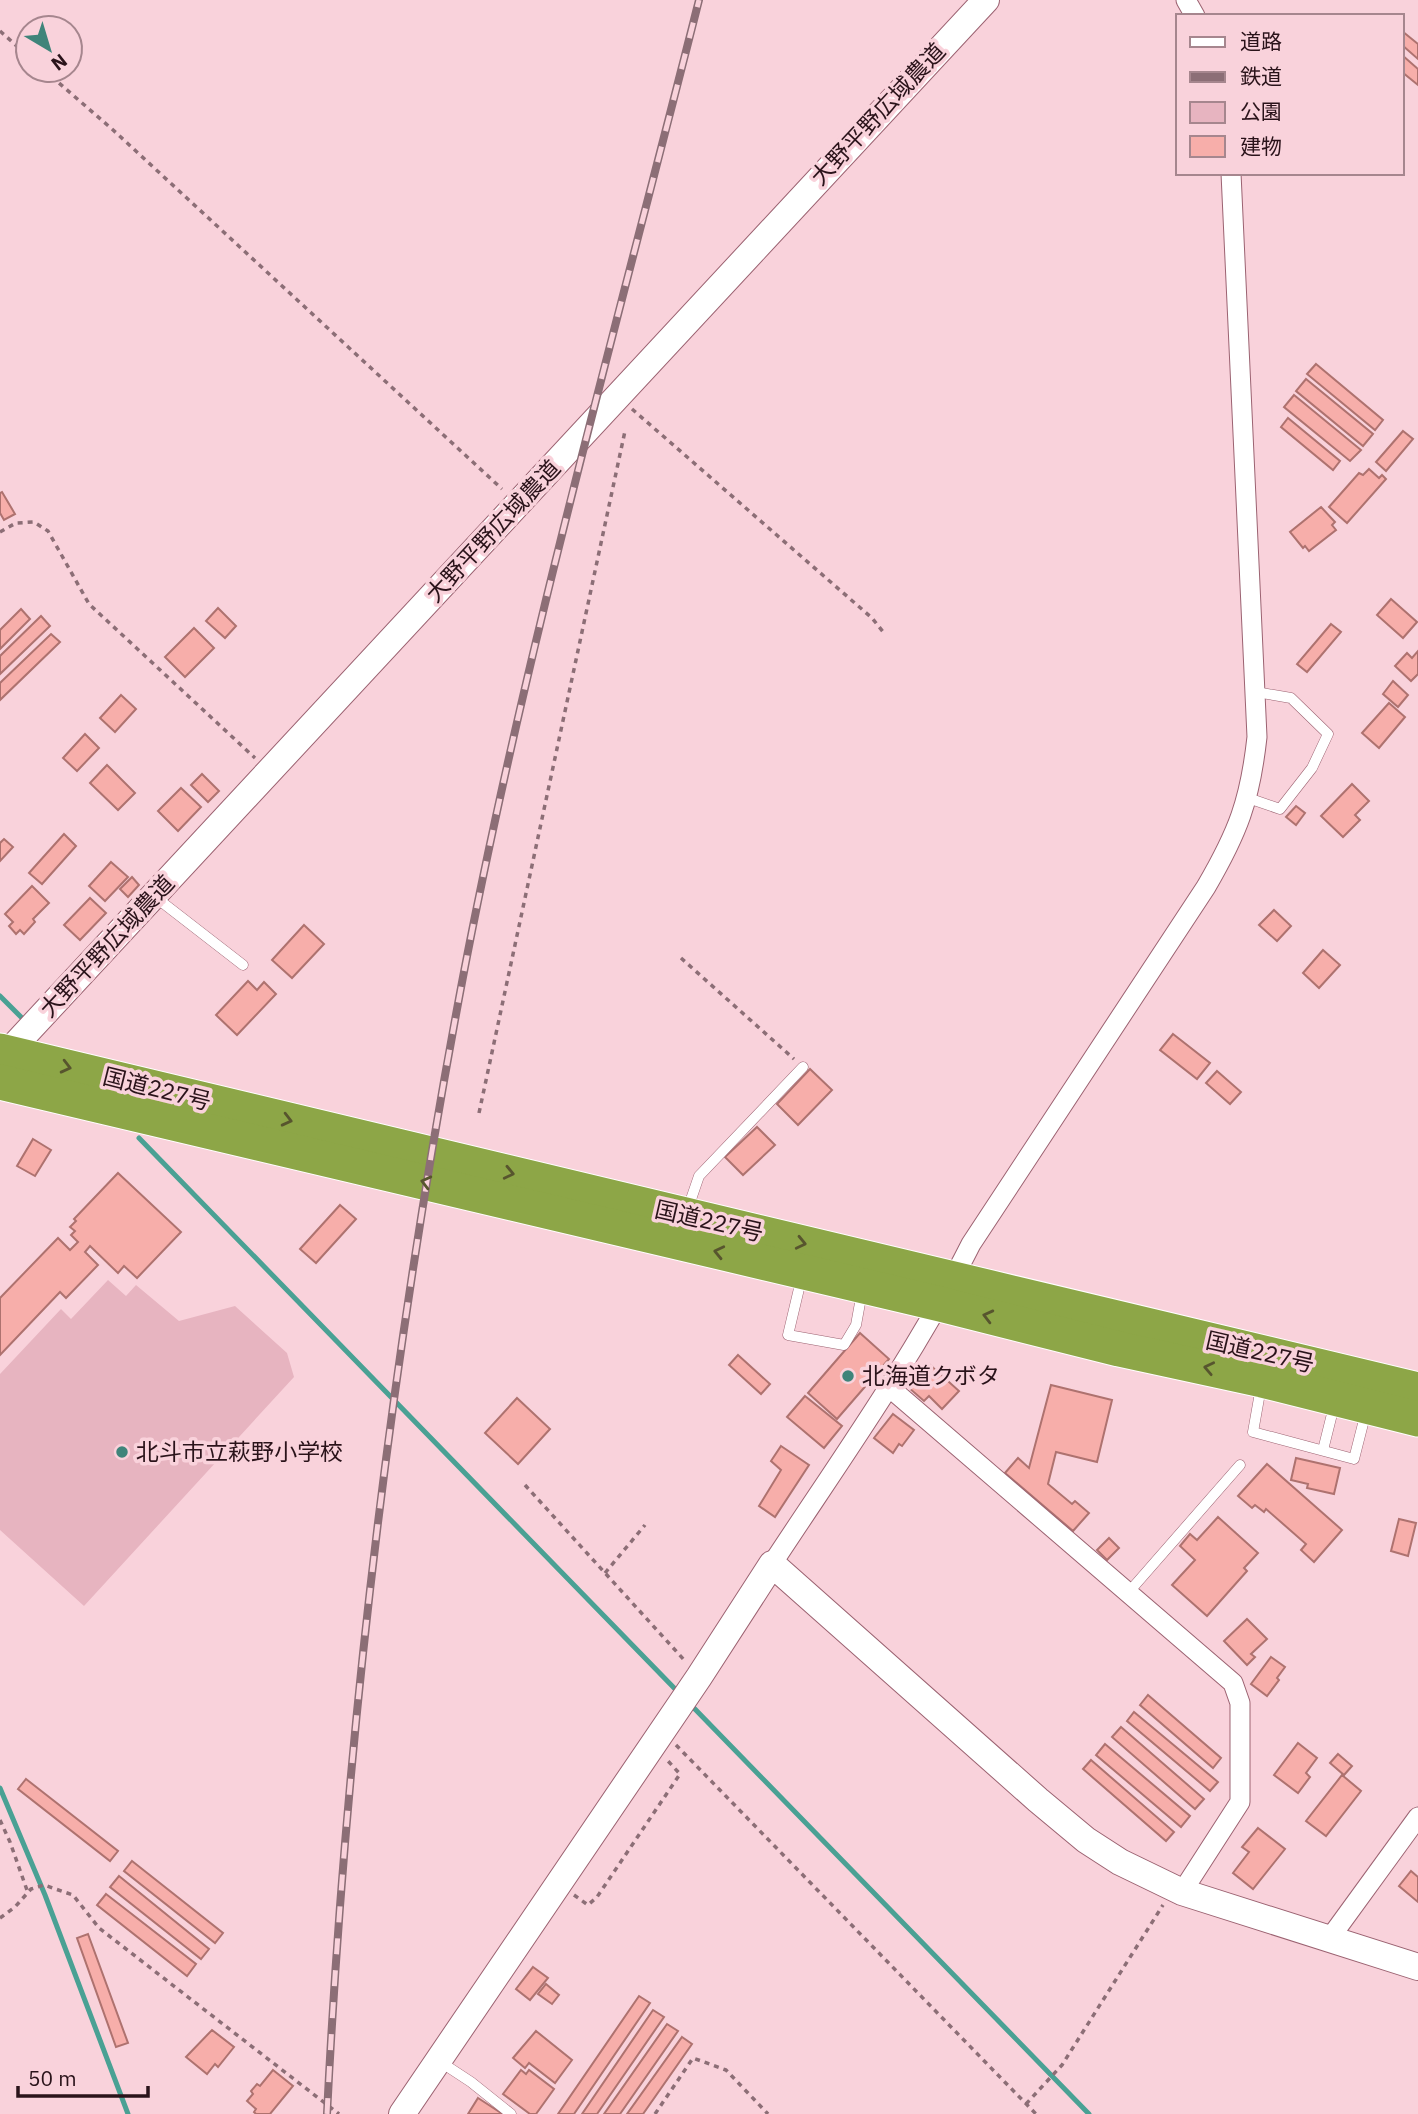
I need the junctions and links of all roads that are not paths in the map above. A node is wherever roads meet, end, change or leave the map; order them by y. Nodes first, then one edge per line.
1 (986, 0) edge
2 (1231, 175) edge
3 (1256, 692) junction
4 (1248, 798) junction
5 (153, 896) junction
6 (243, 965) dead end
7 (2, 1062) edge
8 (803, 1067) road end
9 (681, 1229) junction
10 (803, 1272) junction
11 (864, 1286) junction
12 (946, 1292) junction
13 (1262, 1380) junction
14 (889, 1387) junction
15 (1352, 1403) junction
16 (1417, 1409) edge
17 (1324, 1450) junction
18 (1240, 1465) dead end
19 (772, 1564) junction
20 (1129, 1593) junction
21 (1418, 1817) edge
22 (1178, 1890) junction
23 (1330, 1938) junction
24 (1418, 1967) edge
25 (439, 2061) junction
26 (402, 2114) edge
27 (511, 2114) edge

1 - 5 street, 大野平野広域農道
2 - 3 street
3 - 4 street
3 - 4 lane
4 - 12 street
5 - 6 lane
5 - 7 street, 大野平野広域農道
7 - 9 highway, 国道227号
8 - 9 lane
10 -> 9 highway, 国道227号
9 -> 12 highway, 国道227号
10 - 11 highway, 国道227号
10 - 11 lane
11 - 12 highway, 国道227号
13 -> 12 highway, 国道227号
12 - 14 street
12 - 16 highway, 国道227号
13 - 15 highway, 国道227号
13 - 17 lane
14 - 19 street
14 - 20 street
15 - 16 highway, 国道227号
15 - 17 lane
15 - 17 lane
18 - 20 lane
19 - 22 street
19 - 25 street
20 - 22 street
21 - 23 street
22 - 23 street
23 - 24 street
25 - 26 street
25 - 27 lane

